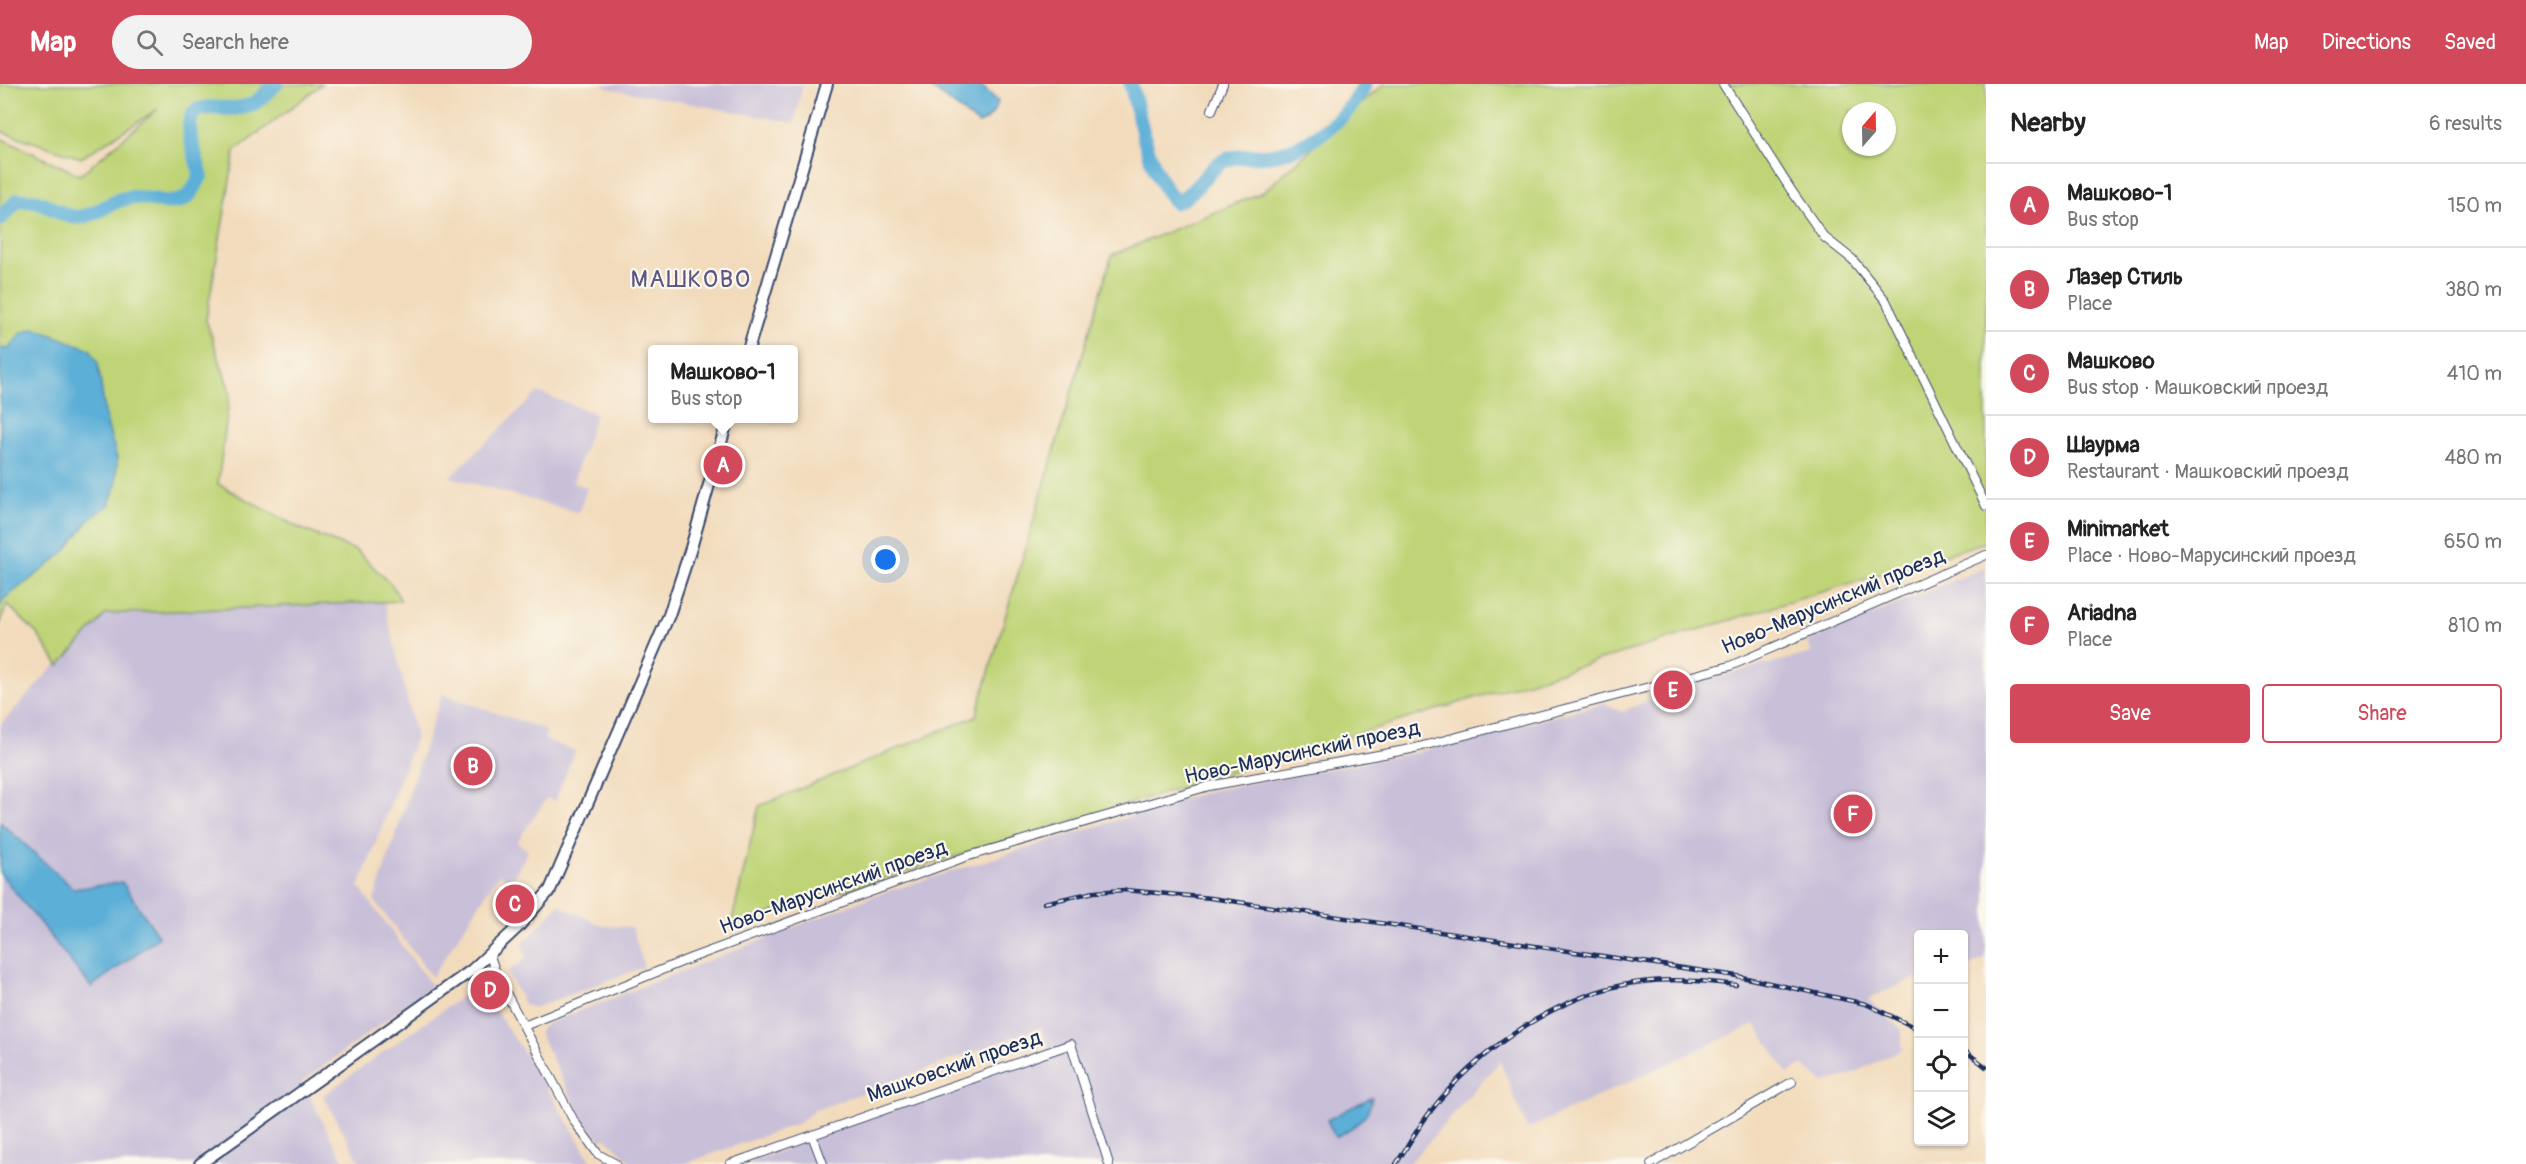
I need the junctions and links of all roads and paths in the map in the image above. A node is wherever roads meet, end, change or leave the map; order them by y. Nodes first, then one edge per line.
1 (827, 84) edge
2 (1223, 84) edge
3 (1723, 84) edge
4 (1212, 110) dead end
5 (749, 345) edge
6 (727, 423) edge
7 (1986, 506) edge
8 (1986, 555) edge
9 (490, 956) junction
10 (524, 1026) junction
11 (1792, 1082) dead end
12 (812, 1135) junction
13 (200, 1164) edge
14 (616, 1164) edge
15 (730, 1164) edge
16 (824, 1164) edge
17 (1109, 1164) edge
18 (1651, 1164) edge

1 - 5 street
2 - 4 street
3 - 7 street
6 - 9 street
8 - 10 street, Ново-Марусинский проезд
9 - 10 street
9 - 13 street
10 - 14 street
11 - 18 street
12 - 15 street, Машковский проезд
12 - 16 street
12 - 17 street, Машковский проезд

